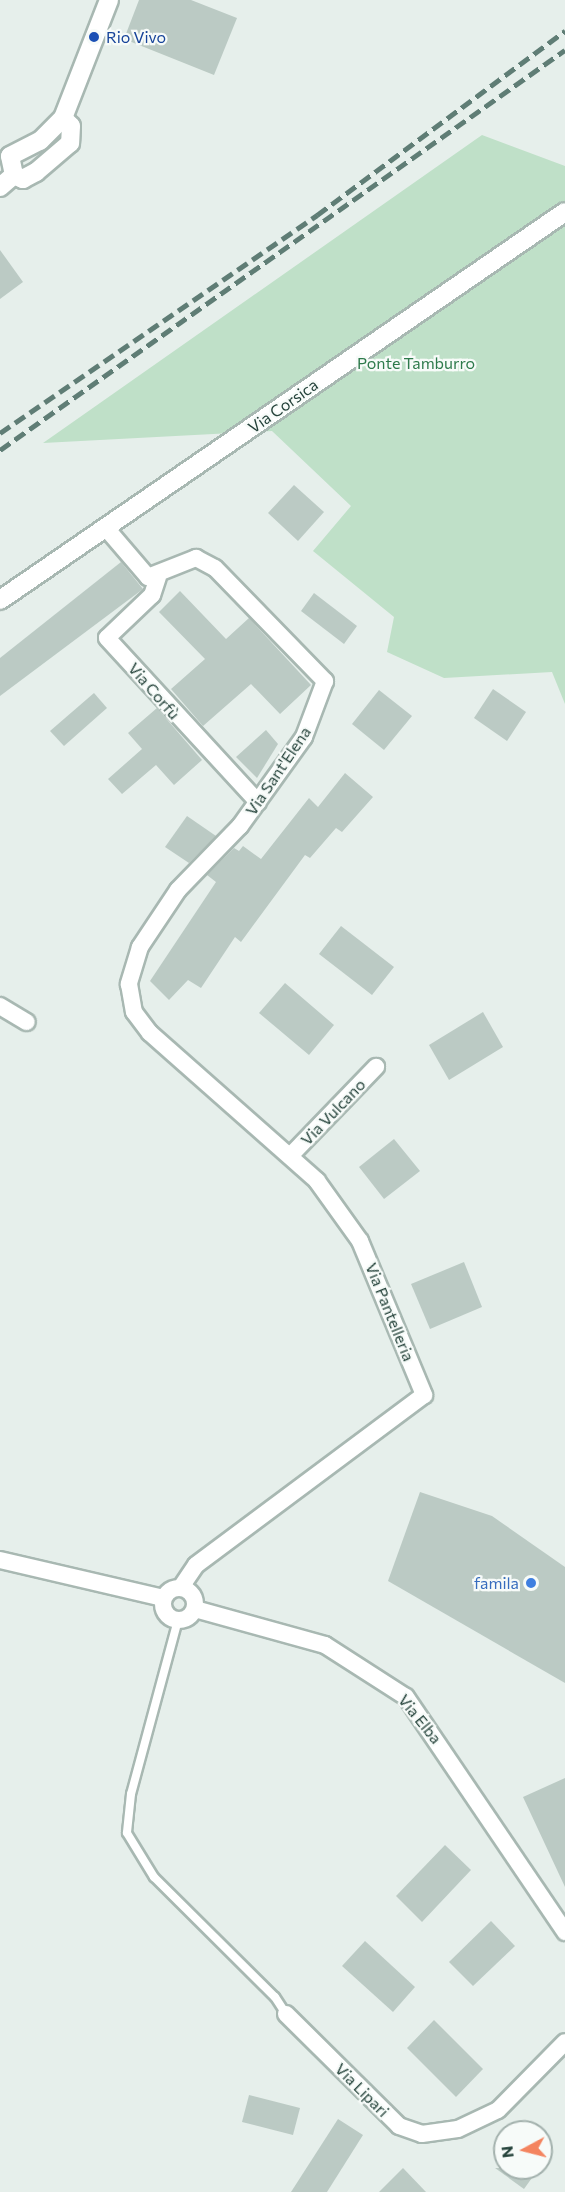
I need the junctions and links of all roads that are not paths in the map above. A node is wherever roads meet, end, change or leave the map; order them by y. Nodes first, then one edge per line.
1 (109, 0) edge
2 (63, 118) junction
3 (5, 153) edge
4 (14, 175) junction
5 (0, 187) edge
6 (565, 212) edge
7 (106, 528) junction
8 (158, 577) junction
9 (0, 600) edge
10 (258, 802) junction
11 (0, 1006) edge
12 (134, 1012) joint
13 (27, 1022) dead end
14 (376, 1067) dead end
15 (290, 1156) junction
16 (0, 1560) edge
17 (181, 1587) junction
18 (163, 1598) junction
19 (195, 1609) junction
20 (178, 1620) junction
21 (565, 1932) edge
22 (286, 2014) joint
23 (565, 2042) edge

1 - 2 main road
2 - 3 main road
2 - 4 main road
3 - 4 main road
4 - 5 main road
6 - 7 main road, Via Corsica
7 - 8 street
7 - 9 main road, Via Corsica
8 - 10 street, Via Corfù
8 - 10 street, Via Sant'Elena
10 - 12 street, Via Sant'Elena
11 - 13 street
12 - 15 street, Via Pantelleria
14 - 15 street, Via Vulcano
15 - 17 street, Via Pantelleria
16 - 18 street
17 - 18 street
17 - 19 street
18 - 20 street
19 - 20 street
19 - 21 street, Via Elba
20 - 22 lane
22 - 23 street, Via Lipari

